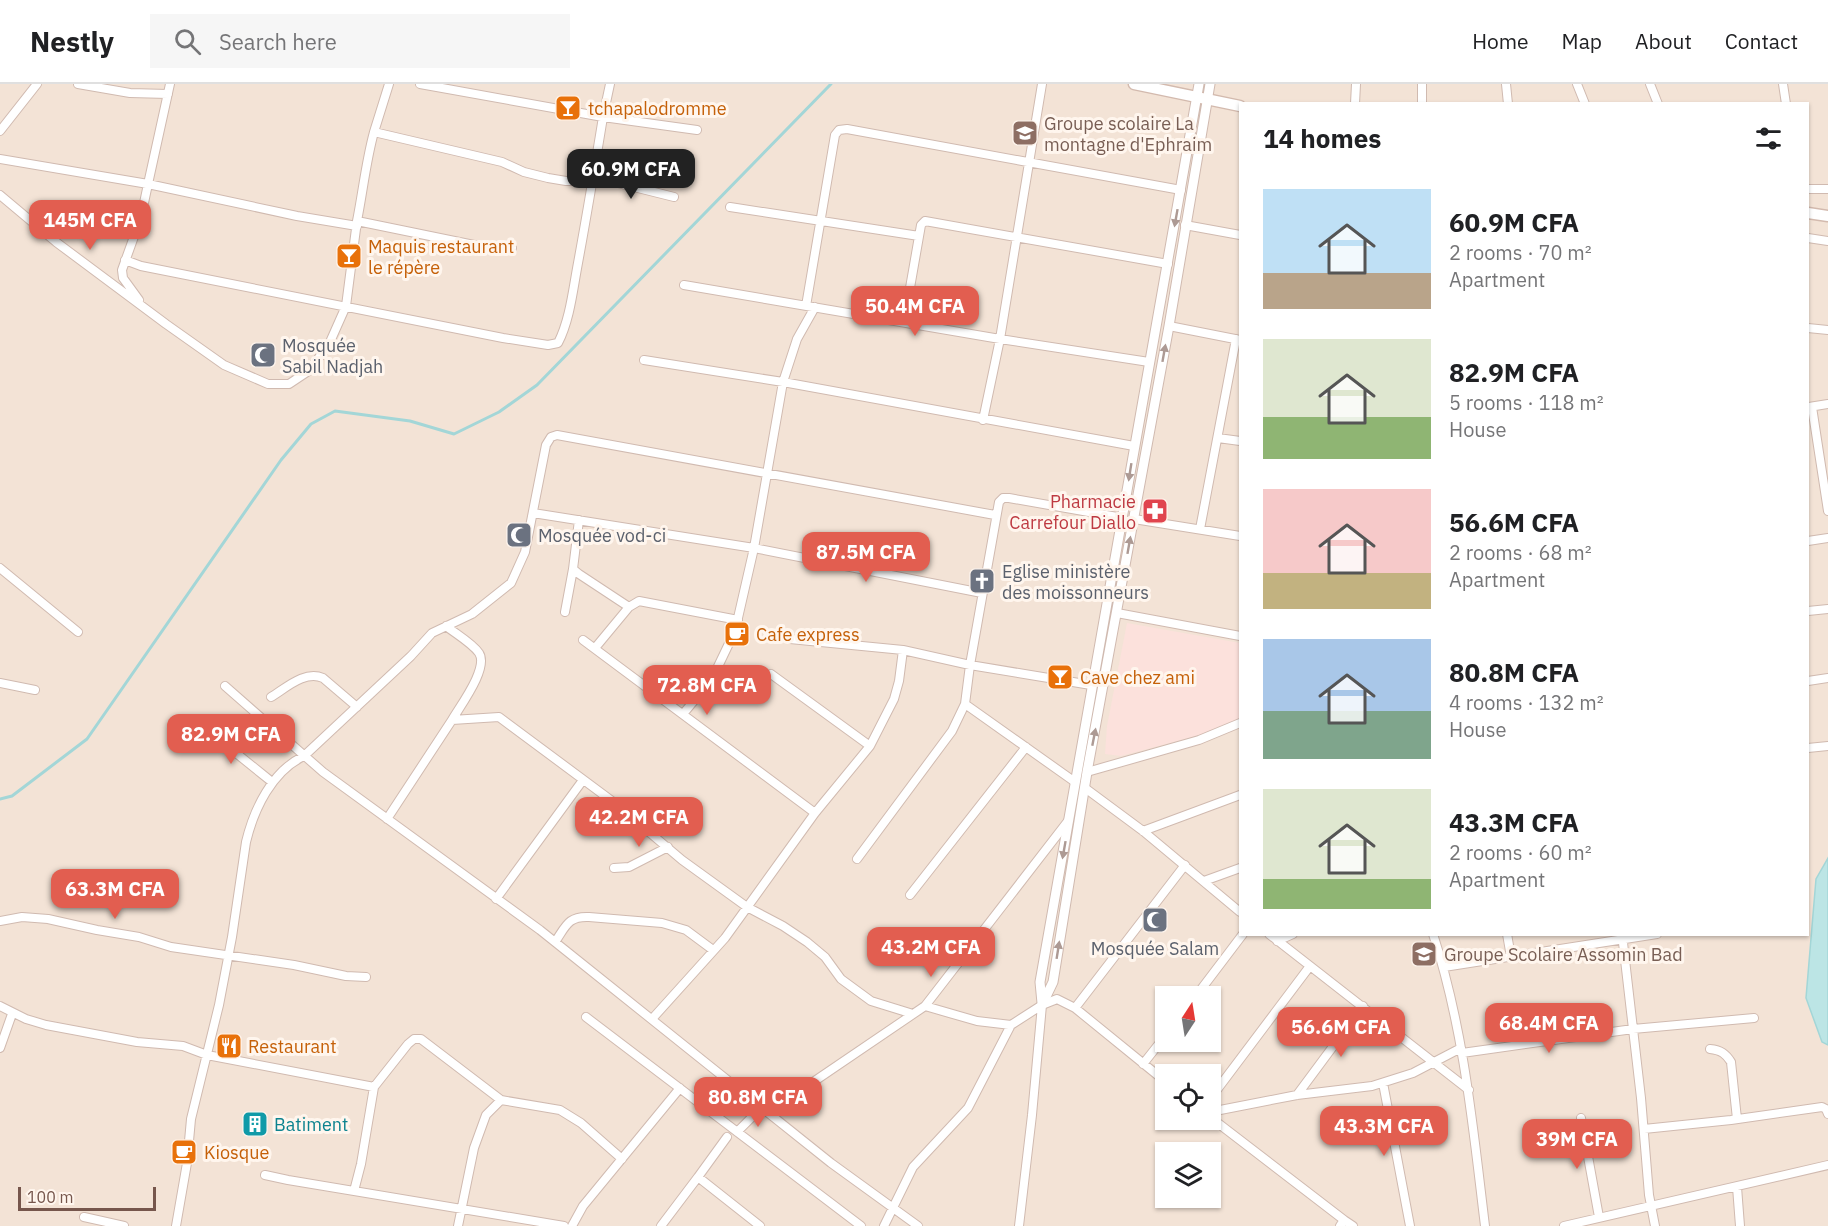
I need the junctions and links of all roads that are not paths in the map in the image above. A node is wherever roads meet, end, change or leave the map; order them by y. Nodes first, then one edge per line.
1 (37, 84) edge
2 (78, 84) edge
3 (170, 84) edge
4 (390, 84) edge
5 (420, 84) edge
6 (610, 84) edge
7 (1042, 84) edge
8 (1134, 84) edge
9 (1199, 84) edge
10 (1209, 84) edge
11 (1356, 84) edge
12 (1422, 84) edge
13 (1506, 84) edge
14 (1577, 84) edge
15 (1650, 84) edge
16 (1783, 84) edge
17 (168, 94) junction
18 (1203, 99) junction
19 (1355, 102) edge
20 (1422, 102) edge
21 (1508, 102) edge
22 (1583, 102) edge
23 (1657, 102) edge
24 (1786, 102) edge
25 (1239, 106) edge
26 (603, 117) junction
27 (697, 130) dead end
28 (0, 131) edge
29 (374, 132) junction
30 (0, 159) edge
31 (1028, 161) junction
32 (593, 179) junction
33 (148, 184) junction
34 (1809, 189) edge
35 (1828, 189) edge
36 (1181, 190) junction
37 (0, 195) edge
38 (674, 198) dead end
39 (730, 207) dead end
40 (1809, 213) edge
41 (1828, 216) edge
42 (821, 221) junction
43 (357, 224) junction
44 (1185, 225) junction
45 (1239, 235) edge
46 (919, 236) junction
47 (1017, 237) junction
48 (1809, 238) edge
49 (1828, 241) edge
50 (512, 248) dead end
51 (125, 260) junction
52 (1168, 264) junction
53 (684, 285) dead end
54 (346, 306) junction
55 (811, 307) junction
56 (146, 309) junction
57 (904, 322) junction
58 (1168, 326) junction
59 (1809, 328) edge
60 (1828, 330) edge
61 (1000, 339) junction
62 (1238, 339) edge
63 (644, 360) dead end
64 (1149, 362) junction
65 (783, 382) junction
66 (1828, 404) edge
67 (1810, 407) edge
68 (983, 420) junction
69 (1218, 438) junction
70 (1239, 441) edge
71 (1134, 446) junction
72 (1825, 468) edge
73 (767, 473) junction
74 (1828, 511) edge
75 (533, 513) junction
76 (995, 515) junction
77 (1123, 518) junction
78 (1134, 519) junction
79 (579, 520) junction
80 (1200, 529) junction
81 (1239, 536) edge
82 (1828, 538) edge
83 (1809, 541) edge
84 (754, 548) junction
85 (0, 568) edge
86 (573, 569) junction
87 (982, 593) junction
88 (629, 607) junction
89 (1828, 609) edge
90 (1809, 611) edge
91 (565, 612) dead end
92 (1117, 613) junction
93 (738, 620) junction
94 (446, 626) junction
95 (78, 632) dead end
96 (1239, 636) edge
97 (790, 639) dead end
98 (583, 640) dead end
99 (595, 648) junction
100 (903, 650) junction
101 (970, 665) junction
102 (771, 674) dead end
103 (1828, 678) edge
104 (1809, 681) edge
105 (0, 683) edge
106 (1091, 685) junction
107 (225, 686) dead end
108 (35, 690) dead end
109 (271, 697) dead end
110 (965, 704) junction
111 (357, 707) junction
112 (683, 714) junction
113 (452, 720) junction
114 (1239, 723) edge
115 (205, 729) dead end
116 (870, 746) junction
117 (1828, 746) edge
118 (1026, 747) junction
119 (1809, 748) edge
120 (304, 756) junction
121 (1087, 772) junction
122 (583, 780) junction
123 (272, 782) junction
124 (1075, 782) junction
125 (1084, 788) junction
126 (1239, 795) edge
127 (815, 813) junction
128 (387, 819) junction
129 (1069, 819) junction
130 (1143, 831) junction
131 (668, 847) junction
132 (857, 859) dead end
133 (1185, 865) junction
134 (614, 868) dead end
135 (1239, 868) edge
136 (1204, 881) junction
137 (910, 895) dead end
138 (496, 899) junction
139 (747, 907) junction
140 (1239, 911) edge
141 (0, 921) edge
142 (1242, 936) edge
143 (1272, 936) edge
144 (1288, 936) edge
145 (1434, 936) edge
146 (1507, 936) edge
147 (1622, 937) edge
148 (1277, 940) junction
149 (555, 942) junction
150 (713, 950) junction
151 (229, 956) junction
152 (1511, 957) junction
153 (1310, 966) junction
154 (1444, 967) junction
155 (366, 976) dead end
156 (1204, 986) edge
157 (1042, 1005) junction
158 (0, 1006) edge
159 (925, 1006) junction
160 (1363, 1006) junction
161 (1075, 1008) junction
162 (12, 1014) junction
163 (913, 1014) junction
164 (586, 1017) dead end
165 (1755, 1018) dead end
166 (652, 1019) junction
167 (1011, 1025) junction
168 (1633, 1029) junction
169 (0, 1048) edge
170 (1155, 1049) edge
171 (1710, 1049) dead end
172 (1461, 1051) junction
173 (207, 1055) junction
174 (1432, 1062) junction
175 (1143, 1064) junction
176 (1155, 1073) edge
177 (1383, 1083) junction
178 (1221, 1085) edge
179 (374, 1087) junction
180 (680, 1088) junction
181 (1469, 1090) junction
182 (1297, 1095) junction
183 (501, 1100) junction
184 (765, 1110) junction
185 (1221, 1112) edge
186 (1828, 1114) edge
187 (1581, 1118) dead end
188 (1737, 1119) junction
189 (1221, 1124) edge
190 (1644, 1129) junction
191 (737, 1132) junction
192 (727, 1137) dead end
193 (622, 1159) junction
194 (1828, 1165) edge
195 (265, 1174) dead end
196 (698, 1177) junction
197 (1737, 1187) junction
198 (354, 1191) junction
199 (1651, 1205) junction
200 (892, 1207) junction
201 (461, 1209) junction
202 (84, 1217) dead end
203 (1599, 1217) junction
204 (1342, 1223) edge
205 (124, 1226) edge
206 (176, 1226) edge
207 (458, 1226) edge
208 (564, 1226) edge
209 (572, 1226) edge
210 (662, 1226) edge
211 (760, 1226) edge
212 (861, 1226) edge
213 (884, 1226) edge
214 (918, 1226) edge
215 (1019, 1226) edge
216 (1353, 1226) edge
217 (1410, 1226) edge
218 (1485, 1226) edge
219 (1564, 1226) edge
220 (1655, 1226) edge
221 (1740, 1226) edge

1 - 28 street
2 - 17 street
3 - 17 street
4 - 29 street
5 - 26 street
6 - 26 street
7 - 31 street
8 - 18 main road
9 - 18 street
10 - 18 street
11 - 19 street
12 - 20 street
13 - 21 street
14 - 22 street
15 - 23 street
16 - 24 street
17 - 33 street
18 - 25 main road
18 - 36 street
18 - 44 street
26 - 27 street
26 - 32 street
29 - 32 street
29 - 43 street
30 - 33 street
31 - 36 street
31 - 42 street
31 - 47 street
32 - 38 street
32 - 54 street
33 - 43 street
33 - 51 street
34 - 35 street
36 -> 52 street
37 - 56 street
39 - 42 street
40 - 41 main road
42 - 46 street
42 - 55 street
43 - 50 street
43 - 54 street
44 - 45 street
44 - 58 street
46 - 47 street
46 - 57 street
47 - 52 street
47 - 61 street
48 - 49 street
51 - 54 street
51 - 56 street
52 - 64 street
53 - 55 street
54 - 56 street
55 - 57 street
55 - 65 street
57 - 61 street
58 - 62 street
78 -> 58 street
59 - 60 street
61 - 64 street
61 - 68 street
62 - 69 street
63 - 65 street
64 - 71 street
65 - 68 street
65 - 73 street
66 - 67 street
67 - 72 street
68 - 71 street
69 - 70 street
69 - 80 street
71 -> 77 street
72 - 74 street
73 - 75 street
73 - 76 street
73 - 84 street
75 - 79 street
75 - 94 street
76 - 77 street
76 - 87 street
77 - 106 street
78 - 80 street
92 -> 78 street
79 - 84 street
79 - 86 street
80 - 81 street
82 - 83 street
84 - 87 street
84 - 93 street
85 - 95 street
86 - 88 street
86 - 91 street
87 - 101 street
88 - 93 street
88 - 99 street
89 - 90 street
92 - 96 street
121 -> 92 street
93 - 112 street
94 - 111 street
94 - 113 street
97 - 100 street
98 - 99 street
99 - 112 street
100 - 101 street
100 - 116 street
101 - 106 street
101 - 110 street
102 - 116 street
103 - 104 street
105 - 108 street
106 - 124 street
107 - 120 street
109 - 111 street
110 - 118 street
110 - 132 street
111 - 120 street
112 - 127 street
113 - 122 street
113 - 128 street
114 - 121 street
115 - 123 street
116 - 127 street
117 - 119 street
118 - 124 street
118 - 137 street
120 - 123 street
120 - 128 street
121 - 125 street
122 - 131 street
122 - 138 street
123 - 151 street
124 - 129 street
125 - 130 street
157 -> 125 street
126 - 130 street
127 - 139 street
128 - 138 street
129 -> 157 street
129 - 159 street
130 - 133 street
131 - 134 street
131 - 139 street
133 - 136 street
133 - 161 street
135 - 136 street
136 - 140 street
138 - 149 street
139 - 150 street
139 - 163 street
141 - 151 street
142 - 156 street
143 - 148 street
144 - 148 street
145 - 154 street
146 - 152 street
147 - 152 street
147 - 168 street
148 - 153 street
149 - 150 street
149 - 166 street
150 - 166 street
151 - 155 street
151 - 173 street
152 - 154 street
153 - 160 street
153 - 178 street
154 - 172 street
157 - 161 street
157 - 167 street
157 - 215 street
158 - 162 street
159 - 163 street
159 - 167 street
160 - 174 street
160 - 182 street
161 - 175 street
162 - 169 street
162 - 173 street
163 - 184 street
164 - 180 street
165 - 168 street
166 - 184 street
167 - 200 street
168 - 172 street
168 - 190 street
170 - 175 street
171 - 188 street
172 - 174 street
172 - 181 street
173 - 179 street
173 - 206 street
174 - 177 street
174 - 181 street
175 - 176 street
177 - 182 street
177 - 217 street
179 - 183 street
179 - 198 street
180 - 191 street
180 - 193 street
181 - 218 street
182 - 185 street
183 - 193 street
183 - 201 street
184 - 191 street
184 - 200 street
186 - 188 street
187 - 203 street
188 - 190 street
189 - 204 street
190 - 199 street
191 - 212 street
192 - 196 street
193 - 209 street
194 - 197 street
195 - 198 street
196 - 210 street
196 - 211 street
197 - 199 street
197 - 221 street
198 - 201 street
199 - 203 street
199 - 220 street
200 - 213 street
200 - 214 street
201 - 207 street
201 - 208 street
202 - 205 street
203 - 219 street
204 - 216 street

